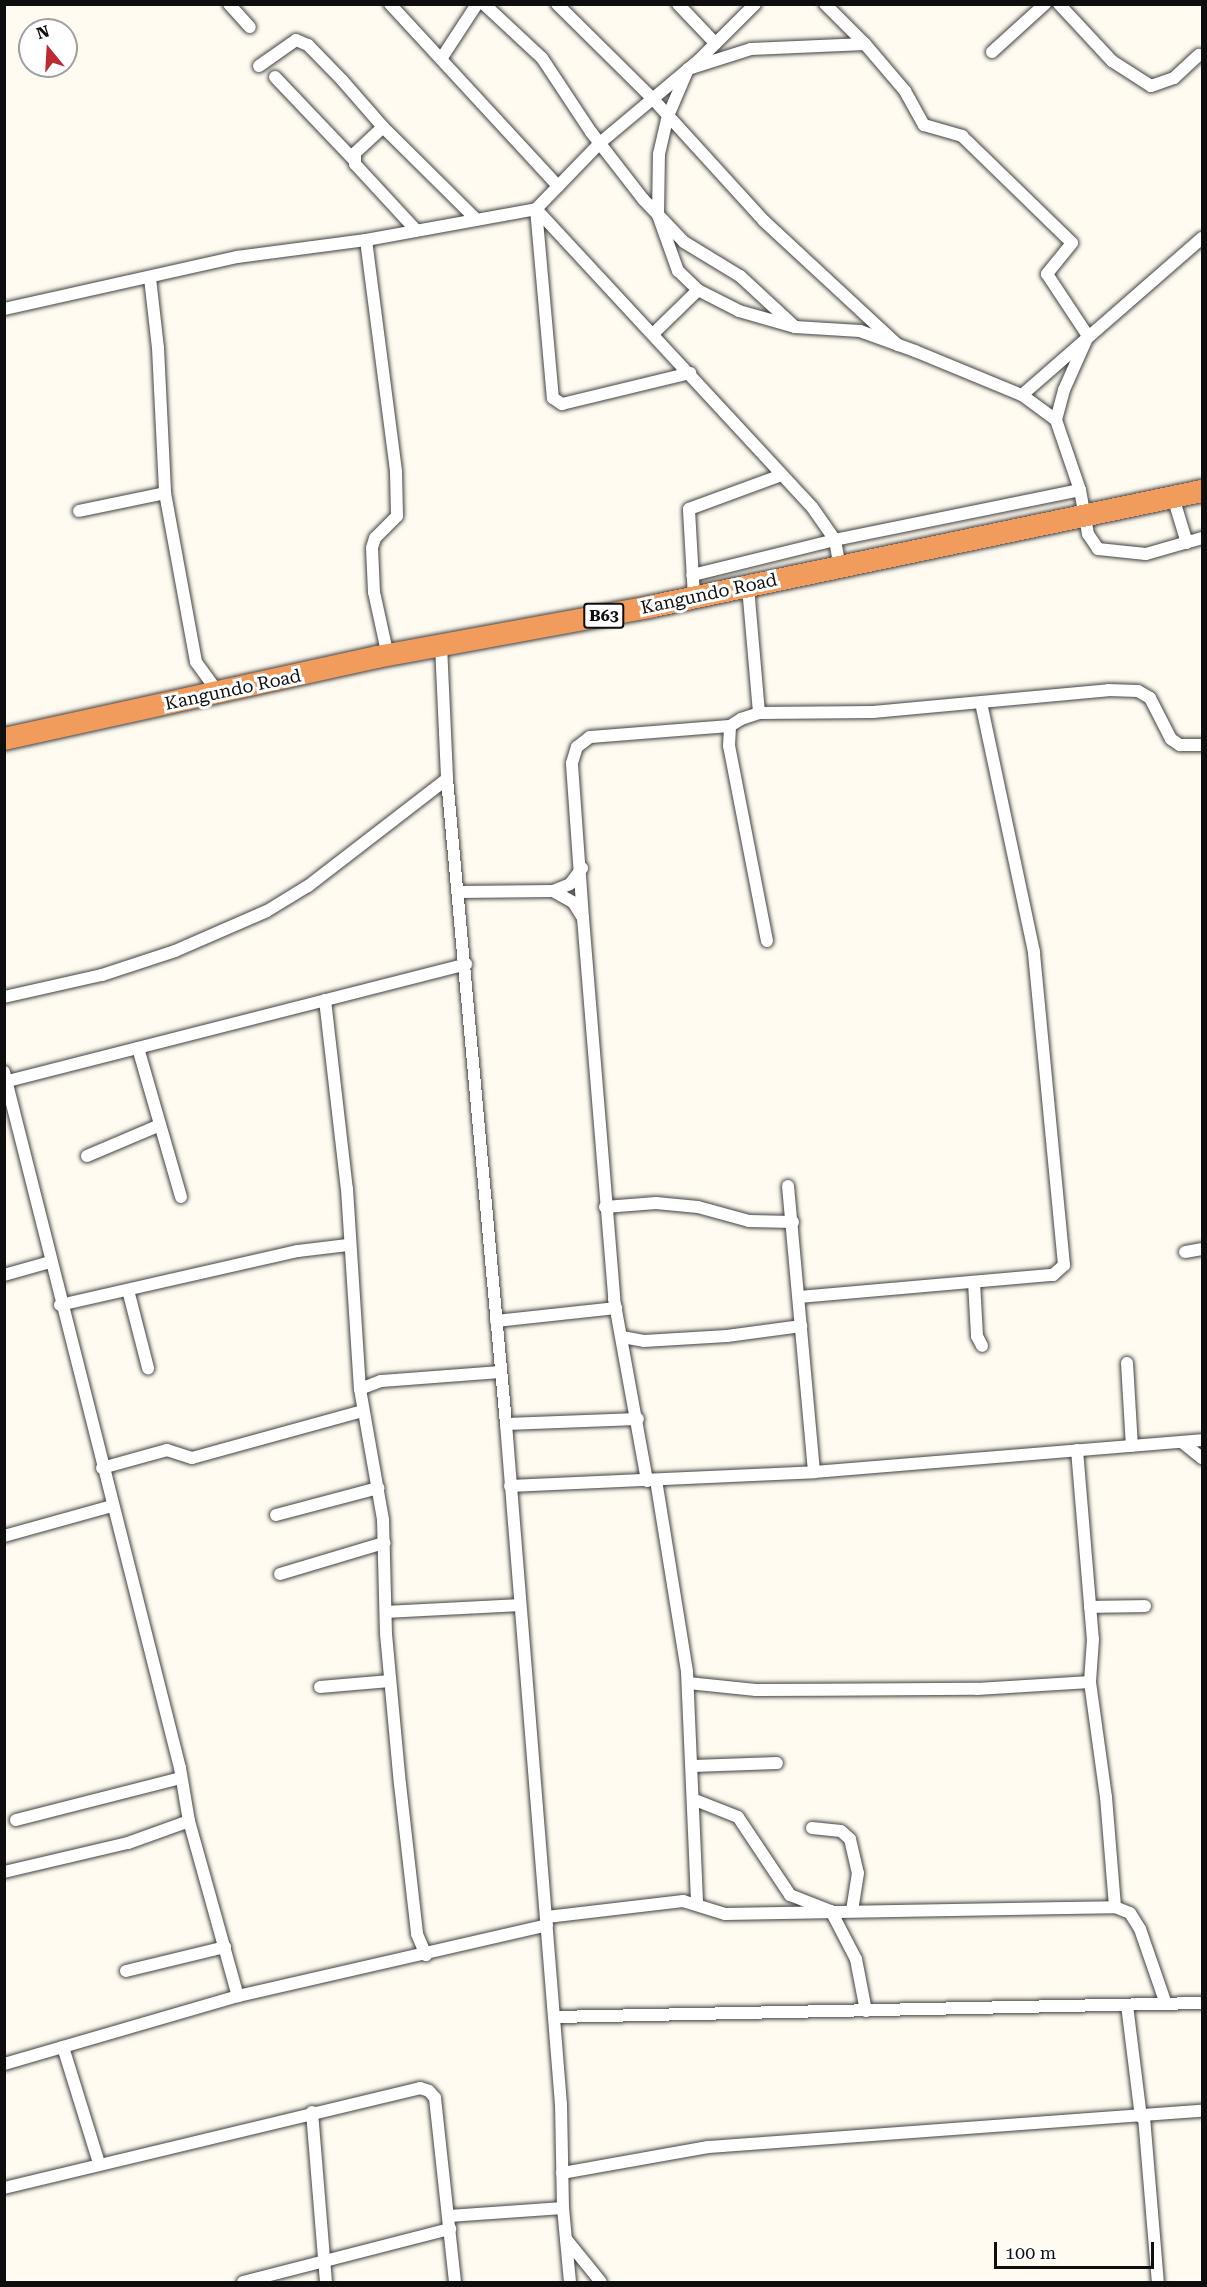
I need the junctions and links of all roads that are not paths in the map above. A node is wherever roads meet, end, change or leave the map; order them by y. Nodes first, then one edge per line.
1 (229, 4) edge
2 (390, 4) edge
3 (477, 4) edge
4 (484, 4) edge
5 (557, 4) edge
6 (678, 4) edge
7 (756, 4) edge
8 (825, 4) edge
9 (1045, 4) edge
10 (1059, 4) edge
11 (250, 27) dead end
12 (716, 43) junction
13 (866, 44) junction
14 (992, 52) dead end
15 (1199, 55) dead end
16 (441, 59) junction
17 (259, 66) dead end
18 (687, 69) junction
19 (275, 77) dead end
20 (653, 99) junction
21 (668, 116) junction
22 (383, 128) junction
23 (601, 142) junction
24 (353, 159) junction
25 (558, 186) junction
26 (536, 208) junction
27 (658, 215) junction
28 (476, 219) junction
29 (416, 230) junction
30 (1203, 238) edge
31 (366, 240) junction
32 (150, 278) junction
33 (698, 290) junction
34 (4, 309) edge
35 (795, 327) junction
36 (655, 332) junction
37 (1088, 336) junction
38 (898, 345) junction
39 (690, 373) junction
40 (1022, 395) junction
41 (1056, 420) junction
42 (782, 475) junction
43 (1080, 490) junction
44 (1203, 491) edge
45 (165, 493) junction
46 (1173, 497) junction
47 (80, 511) dead end
48 (1086, 515) junction
49 (1203, 538) edge
50 (835, 540) junction
51 (1187, 543) junction
52 (840, 567) junction
53 (693, 586) junction
54 (748, 586) junction
55 (441, 645) junction
56 (388, 656) junction
57 (219, 694) junction
58 (981, 703) junction
59 (759, 713) junction
60 (730, 726) junction
61 (4, 740) edge
62 (1203, 745) edge
63 (447, 779) junction
64 (582, 868) junction
65 (554, 891) junction
66 (459, 892) junction
67 (583, 918) junction
68 (767, 941) dead end
69 (466, 964) junction
70 (4, 997) edge
71 (325, 1000) junction
72 (138, 1048) junction
73 (5, 1078) edge
74 (160, 1125) junction
75 (87, 1156) dead end
76 (788, 1186) dead end
77 (181, 1197) dead end
78 (605, 1207) junction
79 (793, 1222) junction
80 (348, 1245) junction
81 (1203, 1249) edge
82 (1185, 1252) dead end
83 (50, 1262) junction
84 (4, 1275) edge
85 (974, 1282) junction
86 (128, 1290) junction
87 (799, 1297) junction
88 (60, 1305) junction
89 (616, 1308) junction
90 (496, 1320) junction
91 (801, 1326) junction
92 (622, 1337) junction
93 (982, 1346) dead end
94 (1127, 1363) dead end
95 (148, 1368) dead end
96 (501, 1372) junction
97 (360, 1389) junction
98 (363, 1411) junction
99 (638, 1419) junction
100 (506, 1424) junction
101 (1203, 1440) edge
102 (1182, 1442) junction
103 (1132, 1446) junction
104 (1077, 1450) junction
105 (1203, 1458) edge
106 (102, 1468) junction
107 (814, 1472) junction
108 (652, 1481) junction
109 (510, 1486) junction
110 (378, 1488) junction
111 (112, 1506) junction
112 (276, 1515) dead end
113 (4, 1536) edge
114 (384, 1543) junction
115 (280, 1574) dead end
116 (520, 1605) junction
117 (1145, 1605) dead end
118 (1090, 1607) junction
119 (386, 1612) junction
120 (390, 1681) junction
121 (1090, 1682) junction
122 (688, 1683) junction
123 (320, 1687) dead end
124 (777, 1763) dead end
125 (693, 1766) junction
126 (182, 1778) junction
127 (695, 1800) junction
128 (16, 1820) dead end
129 (189, 1821) junction
130 (812, 1828) dead end
131 (4, 1872) edge
132 (697, 1905) junction
133 (1115, 1907) junction
134 (831, 1911) junction
135 (852, 1911) junction
136 (547, 1921) junction
137 (225, 1947) junction
138 (426, 1955) junction
139 (126, 1971) dead end
140 (238, 1996) junction
141 (1203, 2003) edge
142 (1166, 2004) junction
143 (1128, 2005) junction
144 (866, 2011) junction
145 (554, 2018) junction
146 (63, 2047) junction
147 (4, 2064) edge
148 (1203, 2111) edge
149 (312, 2112) junction
150 (1142, 2117) junction
151 (99, 2163) junction
152 (562, 2173) junction
153 (4, 2188) edge
154 (563, 2208) junction
155 (449, 2223) junction
156 (566, 2238) junction
157 (323, 2262) junction
158 (243, 2283) edge
159 (326, 2283) edge
160 (455, 2283) edge
161 (570, 2283) edge
162 (601, 2283) edge
163 (1158, 2283) edge

1 - 11 street
2 - 16 street
3 - 16 street
4 - 23 street
5 - 20 street
6 - 12 street
7 - 12 street
8 - 13 street
9 - 14 street
10 - 15 street
12 - 18 street
13 - 18 street
13 - 37 street
16 - 25 street
17 - 22 street
18 - 20 street
18 - 21 street
19 - 24 street
20 - 21 street
20 - 23 street
21 - 27 street
21 - 38 street
22 - 24 street
22 - 28 street
23 - 25 street
23 - 27 street
24 - 29 street
25 - 26 street
26 - 28 street
26 - 36 street
26 - 39 street
27 - 33 street
27 - 35 street
28 - 29 street
29 - 31 street
30 - 37 street
31 - 32 street
31 - 56 street
32 - 34 street
32 - 45 street
33 - 35 street
33 - 36 street
35 - 38 street
36 - 39 street
37 - 40 street
37 - 41 street
38 - 40 street
39 - 42 street
40 - 41 street
41 - 43 street
42 - 50 street
42 - 53 street
43 - 48 street
43 - 50 street
44 - 46 highway, Kangundo Road / B63
45 - 47 street
45 - 57 street
46 - 48 highway, Kangundo Road / B63
46 - 51 street
48 - 51 street
48 - 52 highway, Kangundo Road / B63
49 - 51 street
50 - 52 street
50 - 53 street
52 - 54 highway, Kangundo Road / B63
53 - 54 highway, Kangundo Road / B63
53 - 55 highway, Kangundo Road / B63
54 - 59 street
55 - 56 highway, Kangundo Road / B63
55 - 63 street
56 - 57 highway, Kangundo Road / B63
57 - 61 highway, Kangundo Road / B63
58 - 59 street
58 - 62 street
58 - 85 street
59 - 60 street
60 - 64 street
60 - 68 street
63 - 66 street
63 - 70 street
64 - 65 street
64 - 67 street
65 - 66 street
65 - 67 street
66 - 69 street
67 - 78 street
69 - 71 street
69 - 90 street
71 - 72 street
71 - 80 street
72 - 73 street
72 - 74 street
73 - 83 street
74 - 75 street
74 - 77 street
76 - 79 street
78 - 79 street
78 - 89 street
79 - 87 street
80 - 86 street
80 - 97 street
81 - 82 street
83 - 84 street
83 - 88 street
85 - 87 street
85 - 93 street
86 - 88 street
86 - 95 street
87 - 91 street
88 - 106 street
89 - 90 street
89 - 92 street
90 - 96 street
91 - 92 street
91 - 107 street
92 - 99 street
94 - 103 street
96 - 97 street
96 - 100 street
97 - 98 street
98 - 106 street
98 - 110 street
99 - 100 street
99 - 108 street
100 - 109 street
101 - 102 street
102 - 103 street
102 - 105 street
103 - 104 street
104 - 107 street
104 - 118 street
106 - 111 street
107 - 108 street
108 - 109 street
108 - 122 street
109 - 116 street
110 - 112 street
110 - 114 street
111 - 113 street
111 - 126 street
114 - 115 street
114 - 119 street
116 - 119 street
116 - 136 street
117 - 118 street
118 - 121 street
119 - 120 street
120 - 123 street
120 - 138 street
121 - 122 street
121 - 133 street
122 - 125 street
124 - 125 street
125 - 127 street
126 - 128 street
126 - 129 street
127 - 132 street
127 - 134 street
129 - 131 street
129 - 137 street
130 - 135 street
132 - 134 street
132 - 136 street
133 - 135 street
133 - 142 street
134 - 135 street
134 - 144 street
136 - 138 street
136 - 145 street
137 - 139 street
137 - 140 street
138 - 140 street
140 - 146 street
141 - 142 street
142 - 143 street
143 - 144 street
143 - 150 street
144 - 145 street
145 - 152 street
146 - 147 street
146 - 151 street
148 - 150 street
149 - 151 street
149 - 155 street
149 - 157 street
150 - 152 street
150 - 163 street
151 - 153 street
152 - 154 street
154 - 155 street
154 - 156 street
155 - 157 street
155 - 160 street
156 - 161 street
156 - 162 street
157 - 158 street
157 - 159 street

